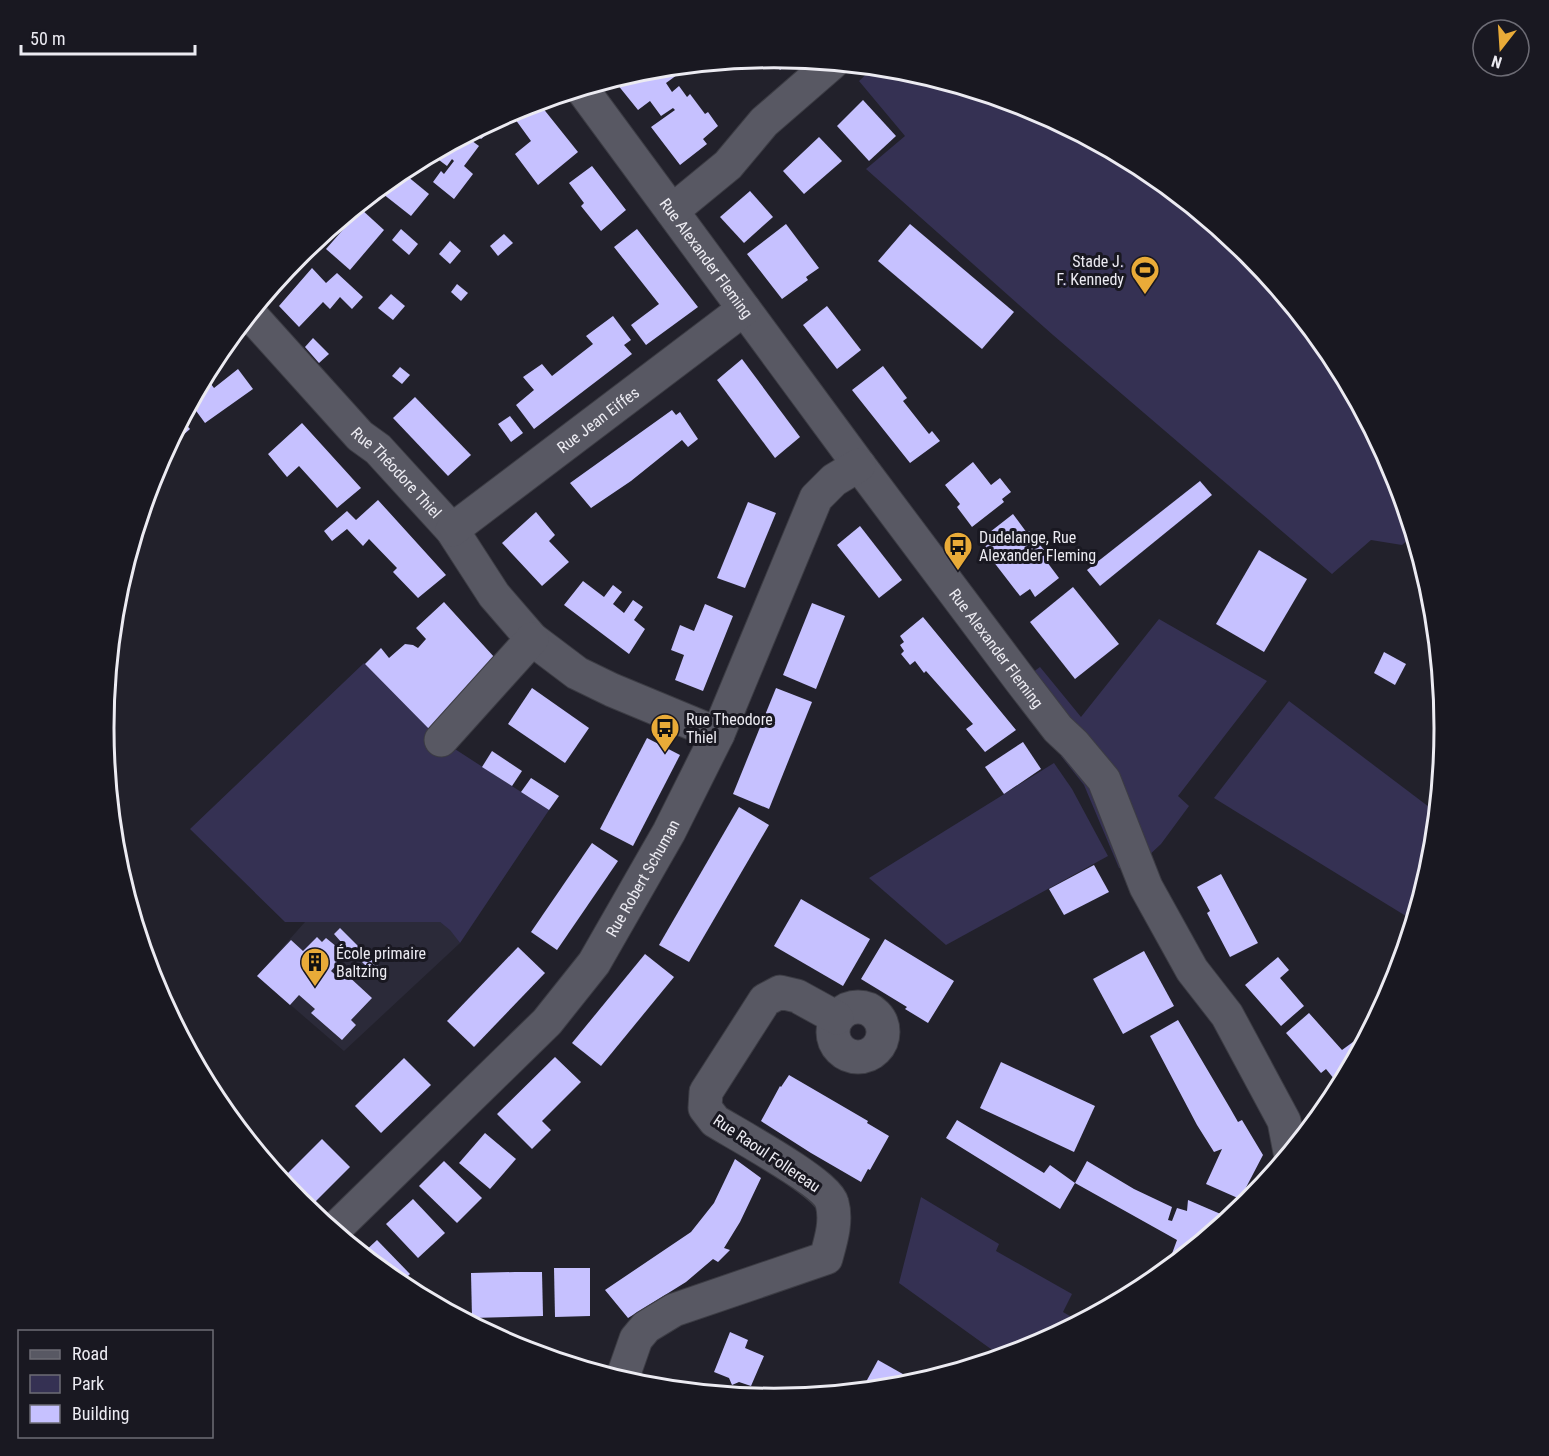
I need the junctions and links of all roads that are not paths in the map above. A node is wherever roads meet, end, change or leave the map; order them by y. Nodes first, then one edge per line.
1 (824, 70) edge
2 (587, 95) edge
3 (672, 211) junction
4 (744, 309) junction
5 (255, 320) edge
6 (858, 465) junction
7 (452, 530) junction
8 (532, 639) junction
9 (718, 734) junction
10 (441, 740) dead end
11 (837, 1017) dead end
12 (1288, 1143) edge
13 (339, 1225) edge
14 (621, 1370) edge

1 - 3 street
2 - 3 street, Rue Alexander Fleming
3 - 4 street, Rue Alexander Fleming
4 - 6 street, Rue Alexander Fleming
4 - 7 street, Rue Jean Eiffes
5 - 7 street, Rue Théodore Thiel
6 - 9 street, Rue Robert Schuman
6 - 12 street, Rue Alexander Fleming
7 - 8 street, Rue Théodore Thiel
8 - 9 street, Rue Théodore Thiel
8 - 10 street
9 - 13 street, Rue Robert Schuman
11 - 14 street, Rue Raoul Follereau

